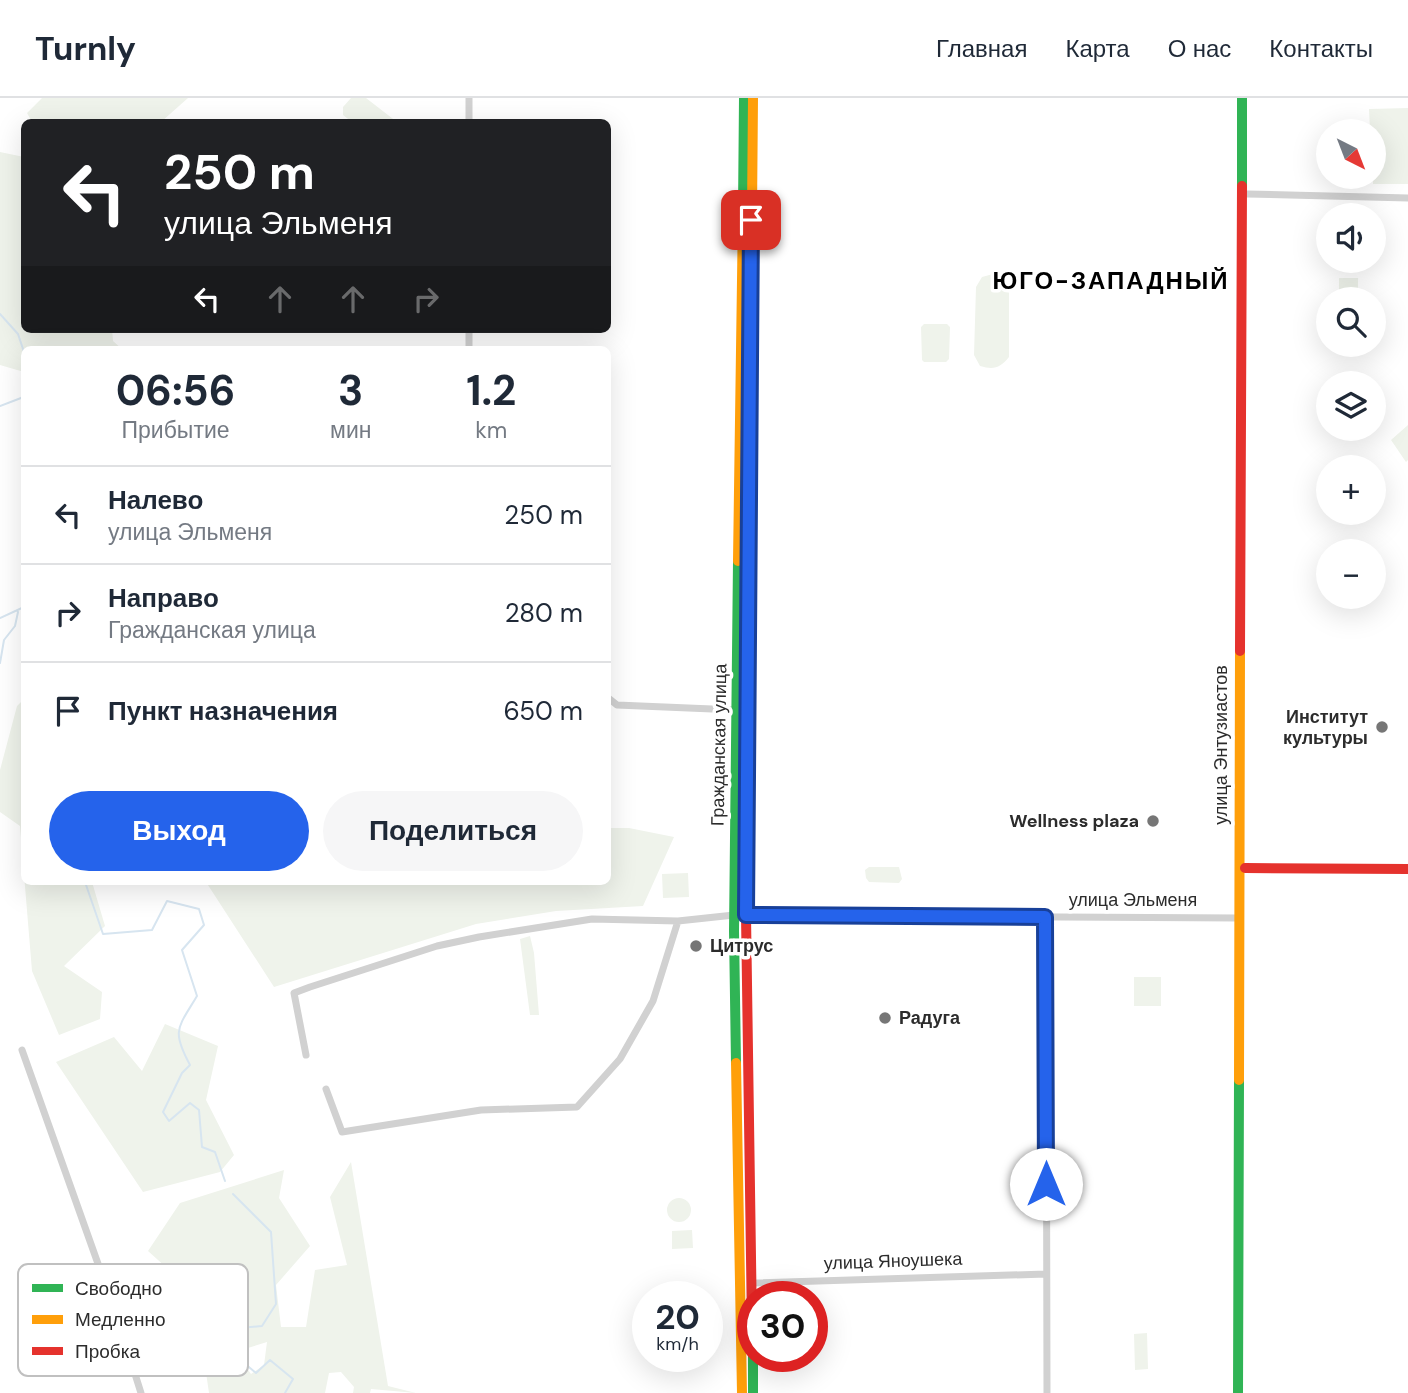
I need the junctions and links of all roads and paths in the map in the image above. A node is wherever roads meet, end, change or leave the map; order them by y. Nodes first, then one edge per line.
1 (469, 98) edge
2 (744, 98) edge
3 (753, 98) edge
4 (1245, 101) edge
5 (469, 119) edge
6 (1244, 193) junction
7 (1408, 198) edge
8 (745, 431) junction
9 (611, 700) edge
10 (736, 710) junction
11 (1242, 773) junction
12 (1244, 868) junction
13 (1408, 869) edge
14 (740, 915) junction
15 (1045, 917) junction
16 (1238, 918) junction
17 (678, 921) junction
18 (22, 1050) dead end
19 (306, 1055) dead end
20 (326, 1089) dead end
21 (1241, 1117) junction
22 (98, 1264) edge
23 (1046, 1274) junction
24 (746, 1281) edge
25 (813, 1281) edge
26 (1243, 1307) junction
27 (743, 1372) edge
28 (753, 1372) edge
29 (136, 1376) edge
30 (141, 1393) edge
31 (742, 1393) edge
32 (753, 1393) edge
33 (1047, 1393) edge
34 (1238, 1393) edge
35 (1245, 1393) edge

1 - 5 street
2 - 8 main road, Гражданская улица
3 - 8 main road, Гражданская улица
4 - 6 main road, улица Энтузиастов
6 - 7 street
6 - 11 main road, улица Энтузиастов
8 - 10 main road, Гражданская улица
8 - 14 main road, Гражданская улица
9 - 10 street
10 - 14 main road, Гражданская улица
11 - 12 main road, улица Энтузиастов
11 - 16 main road, улица Энтузиастов
12 - 13 main road
12 - 21 main road, улица Энтузиастов
14 - 15 street, улица Эльменя
14 - 17 street, улица Эльменя
14 - 24 main road, Гражданская улица
15 - 16 street, улица Эльменя
15 - 23 street
16 - 21 main road, улица Энтузиастов
17 - 19 street, улица Эльменя
17 - 20 street
18 - 22 street
21 - 26 main road, улица Энтузиастов
23 - 25 street, улица Яноушека
23 - 33 street
26 - 34 main road, улица Энтузиастов
26 - 35 main road, улица Энтузиастов
27 - 31 main road, Гражданская улица
28 - 32 main road
29 - 30 street

